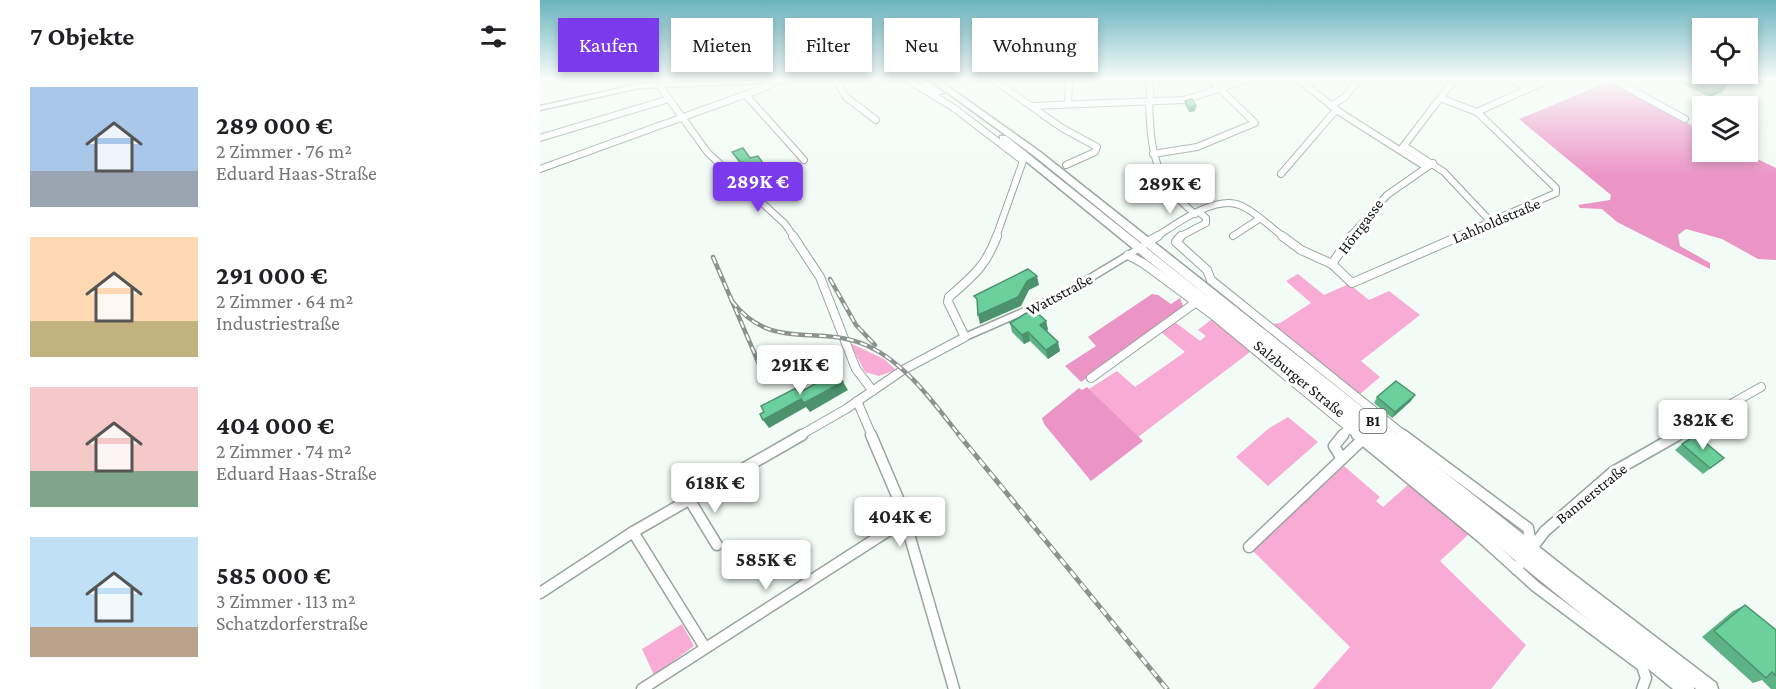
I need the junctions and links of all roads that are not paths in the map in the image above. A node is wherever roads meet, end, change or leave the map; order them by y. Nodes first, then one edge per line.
1 (625, 112) edge
2 (678, 112) edge
3 (696, 112) edge
4 (761, 112) edge
5 (866, 112) edge
6 (967, 112) edge
7 (1040, 112) edge
8 (1151, 112) edge
9 (1243, 112) edge
10 (1330, 112) edge
11 (1340, 112) edge
12 (1428, 112) edge
13 (1477, 112) edge
14 (1672, 112) edge
15 (682, 117) junction
16 (1684, 119) dead end
17 (876, 120) dead end
18 (540, 138) edge
19 (1404, 148) junction
20 (1153, 154) junction
21 (1029, 157) junction
22 (804, 160) dead end
23 (1066, 165) dead end
24 (1430, 165) junction
25 (540, 169) edge
26 (1281, 174) dead end
27 (1197, 213) junction
28 (1259, 219) junction
29 (1491, 222) junction
30 (1233, 236) dead end
31 (1144, 245) junction
32 (1128, 255) junction
33 (1332, 264) junction
34 (1195, 303) junction
35 (965, 337) junction
36 (1091, 378) dead end
37 (1761, 387) dead end
38 (873, 391) junction
39 (857, 401) junction
40 (1349, 428) junction
41 (1363, 439) junction
42 (1342, 459) junction
43 (689, 498) junction
44 (905, 520) junction
45 (633, 532) junction
46 (717, 544) dead end
47 (1249, 547) dead end
48 (1524, 559) junction
49 (540, 593) edge
50 (704, 646) junction
51 (642, 689) edge
52 (954, 689) edge
53 (1642, 689) edge
54 (1686, 689) edge
55 (1710, 689) edge

1 - 18 street
2 - 15 street
3 - 15 street
4 - 22 street
5 - 17 street
6 - 21 main road, B1
7 - 23 street
8 - 20 street
9 - 20 street
10 - 26 street
11 - 19 street
12 - 19 street
13 - 29 street, Lahholdstraße
14 - 16 street
15 - 25 street
15 - 38 street
19 - 24 street
20 - 27 street
21 - 31 main road, Salzburger Straße / B1
21 - 35 street
24 - 29 street
24 - 33 street, Hörrgasse
27 - 28 street, Hörrgasse
27 - 31 street
27 - 48 street, Salzburger Straße
28 - 30 street
28 - 33 street, Hörrgasse
29 - 33 street, Lahholdstraße
31 - 32 street, Wattstraße
31 - 48 main road, Salzburger Straße / B1
32 - 34 street, Salzburger Straße
32 - 35 street, Wattstraße
34 - 36 street
34 - 40 street, Salzburger Straße
35 - 38 street
37 - 48 street, Bannerstraße
38 - 39 street
39 - 43 street
39 - 44 street
40 - 41 street, Salzburger Straße
40 - 42 street, Salzburger Straße
41 - 42 street
41 - 48 street, Salzburger Straße
42 - 47 street
43 - 45 street
43 - 46 street
44 - 50 street
44 - 52 street
45 - 49 street
45 - 50 street
48 - 53 street, Salzburger Straße
48 - 54 main road, Salzburger Straße / B1
48 - 55 main road, Salzburger Straße / B1
50 - 51 street

